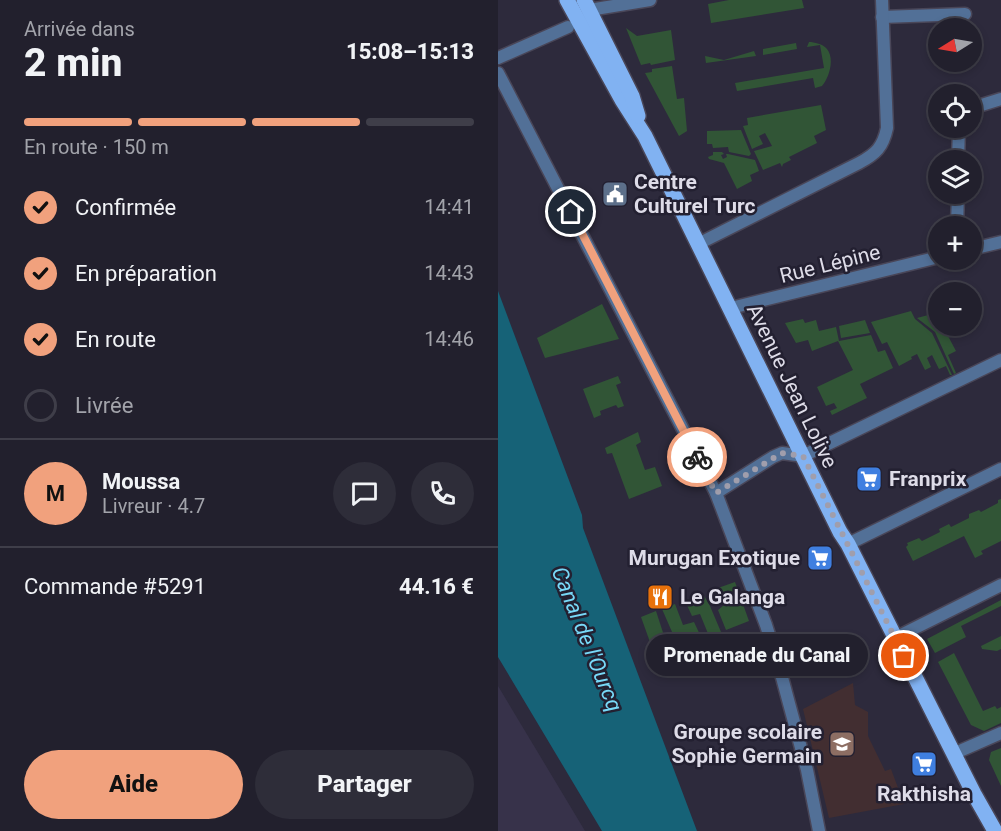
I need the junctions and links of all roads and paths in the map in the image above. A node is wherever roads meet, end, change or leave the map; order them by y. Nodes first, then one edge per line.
1 (567, 0) edge
2 (650, 0) edge
3 (882, 0) edge
4 (587, 5) edge
5 (965, 14) dead end
6 (882, 17) junction
7 (568, 27) dead end
8 (498, 58) edge
9 (498, 73) edge
10 (1001, 99) edge
11 (982, 105) edge
12 (645, 136) junction
13 (1001, 242) edge
14 (698, 244) junction
15 (982, 247) edge
16 (928, 260) edge
17 (731, 308) junction
18 (1001, 360) edge
19 (803, 456) junction
20 (1001, 469) edge
21 (716, 493) junction
22 (848, 544) junction
23 (1001, 585) edge
24 (895, 638) junction
25 (1001, 734) edge
26 (953, 754) junction
27 (974, 794) junction
28 (819, 831) edge
29 (989, 831) edge
30 (995, 831) edge

1 - 12 main road, Avenue Jean Lolive
2 - 4 street
3 - 6 street
4 - 12 main road
5 - 6 street
6 - 14 street
7 - 8 street
9 - 21 street
10 - 11 street
12 - 14 main road, Avenue Jean Lolive
13 - 15 street
14 - 17 main road, Avenue Jean Lolive
16 - 17 street, Rue Lépine
17 - 19 main road, Avenue Jean Lolive
18 - 19 street
19 - 21 street
19 - 22 main road, Avenue Jean Lolive
20 - 22 street
21 - 28 street
22 - 24 main road, Avenue Jean Lolive
23 - 24 street
24 - 26 main road, Avenue Jean Lolive
25 - 26 street
26 - 27 main road, Avenue Jean Lolive
27 - 29 main road, Avenue Jean Lolive
27 - 30 main road, Avenue Jean Lolive

